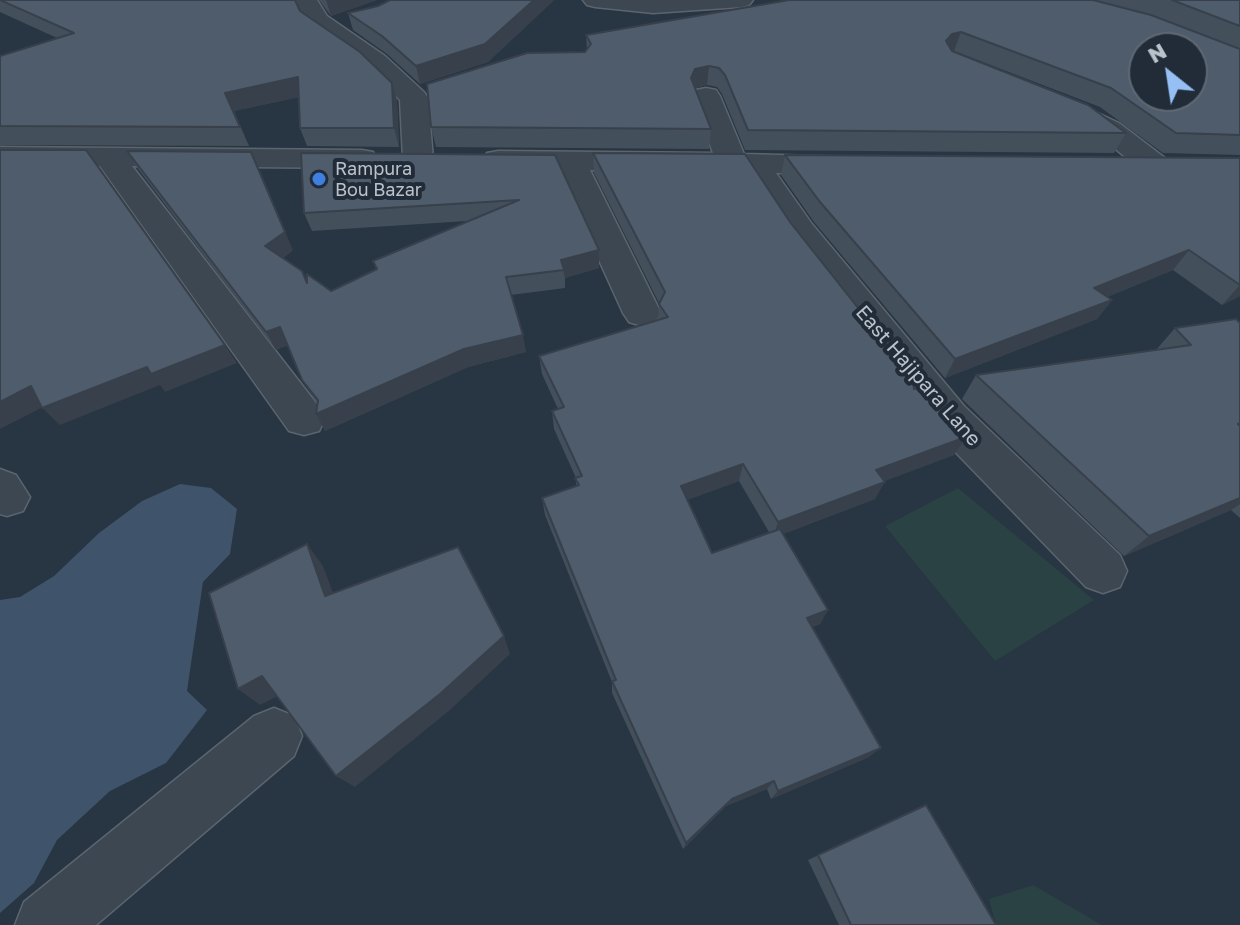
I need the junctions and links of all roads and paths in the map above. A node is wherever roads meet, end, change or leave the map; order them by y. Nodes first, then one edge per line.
1 (305, 0) edge
2 (595, 0) edge
3 (741, 0) edge
4 (361, 18) edge
5 (326, 27) junction
6 (442, 88) edge
7 (706, 96) dead end
8 (414, 98) junction
9 (1048, 100) edge
10 (0, 156) edge
11 (108, 156) junction
12 (443, 159) junction
13 (569, 160) junction
14 (743, 163) junction
15 (877, 164) edge
16 (1109, 165) edge
17 (642, 313) dead end
18 (304, 419) dead end
19 (1103, 571) dead end
20 (274, 736) dead end
21 (47, 925) edge

1 - 5 street
2 - 3 street
4 - 5 street
5 - 8 street
6 - 8 street
7 - 14 street, East Hajipara Lane
8 - 12 street
9 - 16 street
10 - 11 street
11 - 12 street
11 - 18 street
12 - 13 street
13 - 14 street
13 - 17 street
14 - 15 street
14 - 19 street, East Hajipara Lane
20 - 21 street

